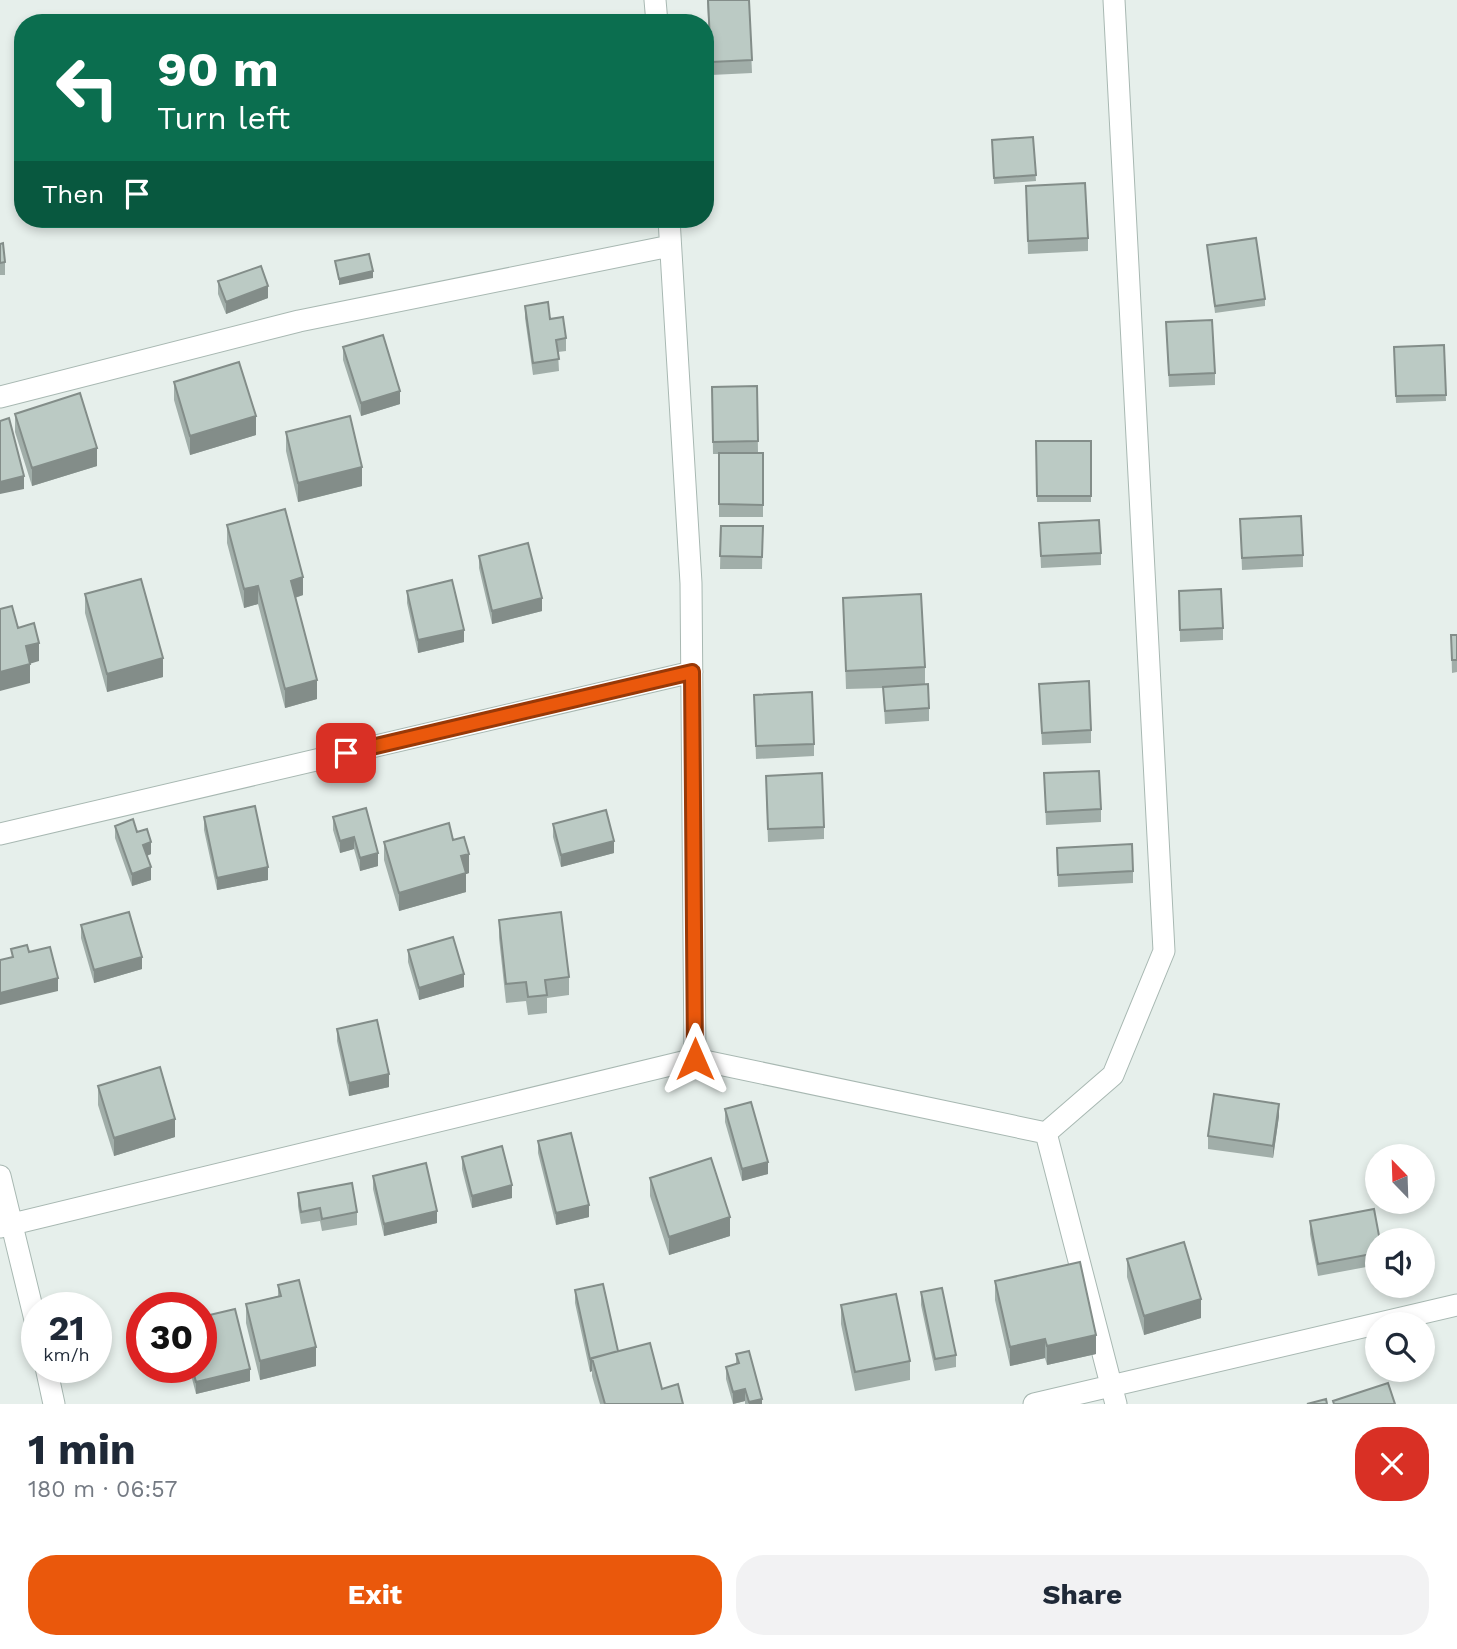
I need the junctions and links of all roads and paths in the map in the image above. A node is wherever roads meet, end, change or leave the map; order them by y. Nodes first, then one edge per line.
1 (1114, 0) edge
2 (669, 228) edge
3 (670, 246) junction
4 (0, 397) edge
5 (692, 672) junction
6 (0, 834) edge
7 (695, 1059) junction
8 (1045, 1133) junction
9 (0, 1177) edge
10 (6, 1225) edge
11 (26, 1292) edge
12 (1457, 1305) edge
13 (49, 1383) edge
14 (1114, 1395) edge
15 (54, 1404) edge
16 (1034, 1404) edge

1 - 8 street
2 - 3 street
3 - 4 street
3 - 5 street
5 - 6 street
5 - 7 street
7 - 8 street
7 - 10 street
8 - 14 street
9 - 10 street
10 - 11 street
12 - 14 street
13 - 15 street
14 - 16 street

